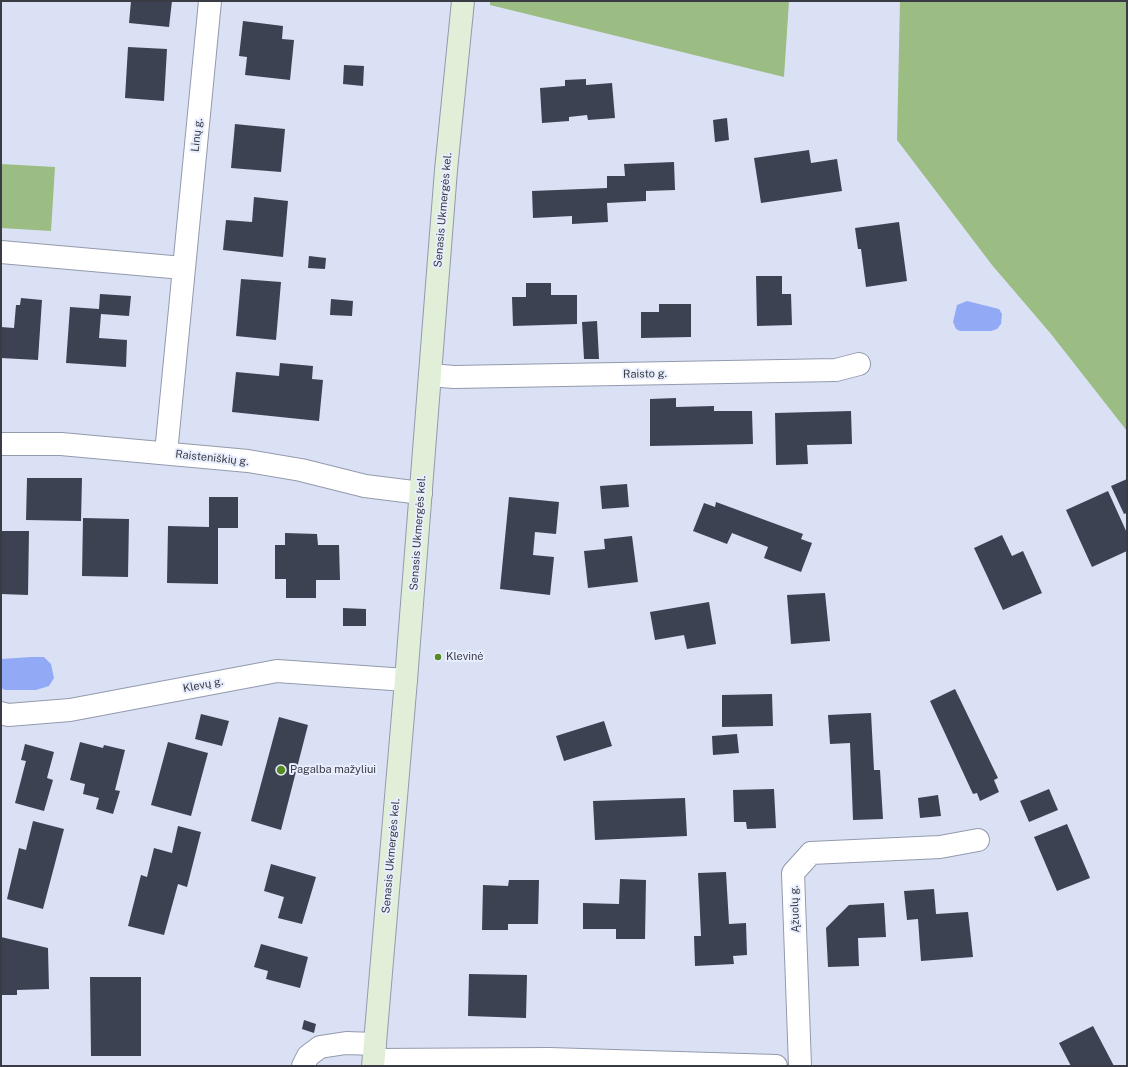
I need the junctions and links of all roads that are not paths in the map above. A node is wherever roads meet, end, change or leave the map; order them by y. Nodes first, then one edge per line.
1 (210, 1) edge
2 (463, 1) edge
3 (1, 252) edge
4 (183, 268) junction
5 (858, 364) dead end
6 (430, 375) junction
7 (1, 444) edge
8 (166, 452) junction
9 (421, 493) junction
10 (406, 680) junction
11 (1, 713) edge
12 (978, 840) dead end
13 (374, 1057) edge
14 (707, 1065) edge
15 (303, 1066) edge
16 (776, 1066) edge
17 (800, 1066) edge

1 - 4 street, Linų g.
2 - 6 main road, Senasis Ukmergės kel.
3 - 4 street
4 - 8 street, Linų g.
5 - 6 street, Raisto g.
6 - 9 main road, Senasis Ukmergės kel.
7 - 8 street, Raisteniškių g.
8 - 9 street, Raisteniškių g.
9 - 10 main road, Senasis Ukmergės kel.
10 - 11 street, Klevų g.
10 - 13 main road, Senasis Ukmergės kel.
12 - 17 street, Ąžuolų g.
13 - 14 street
13 - 15 street
14 - 16 street

